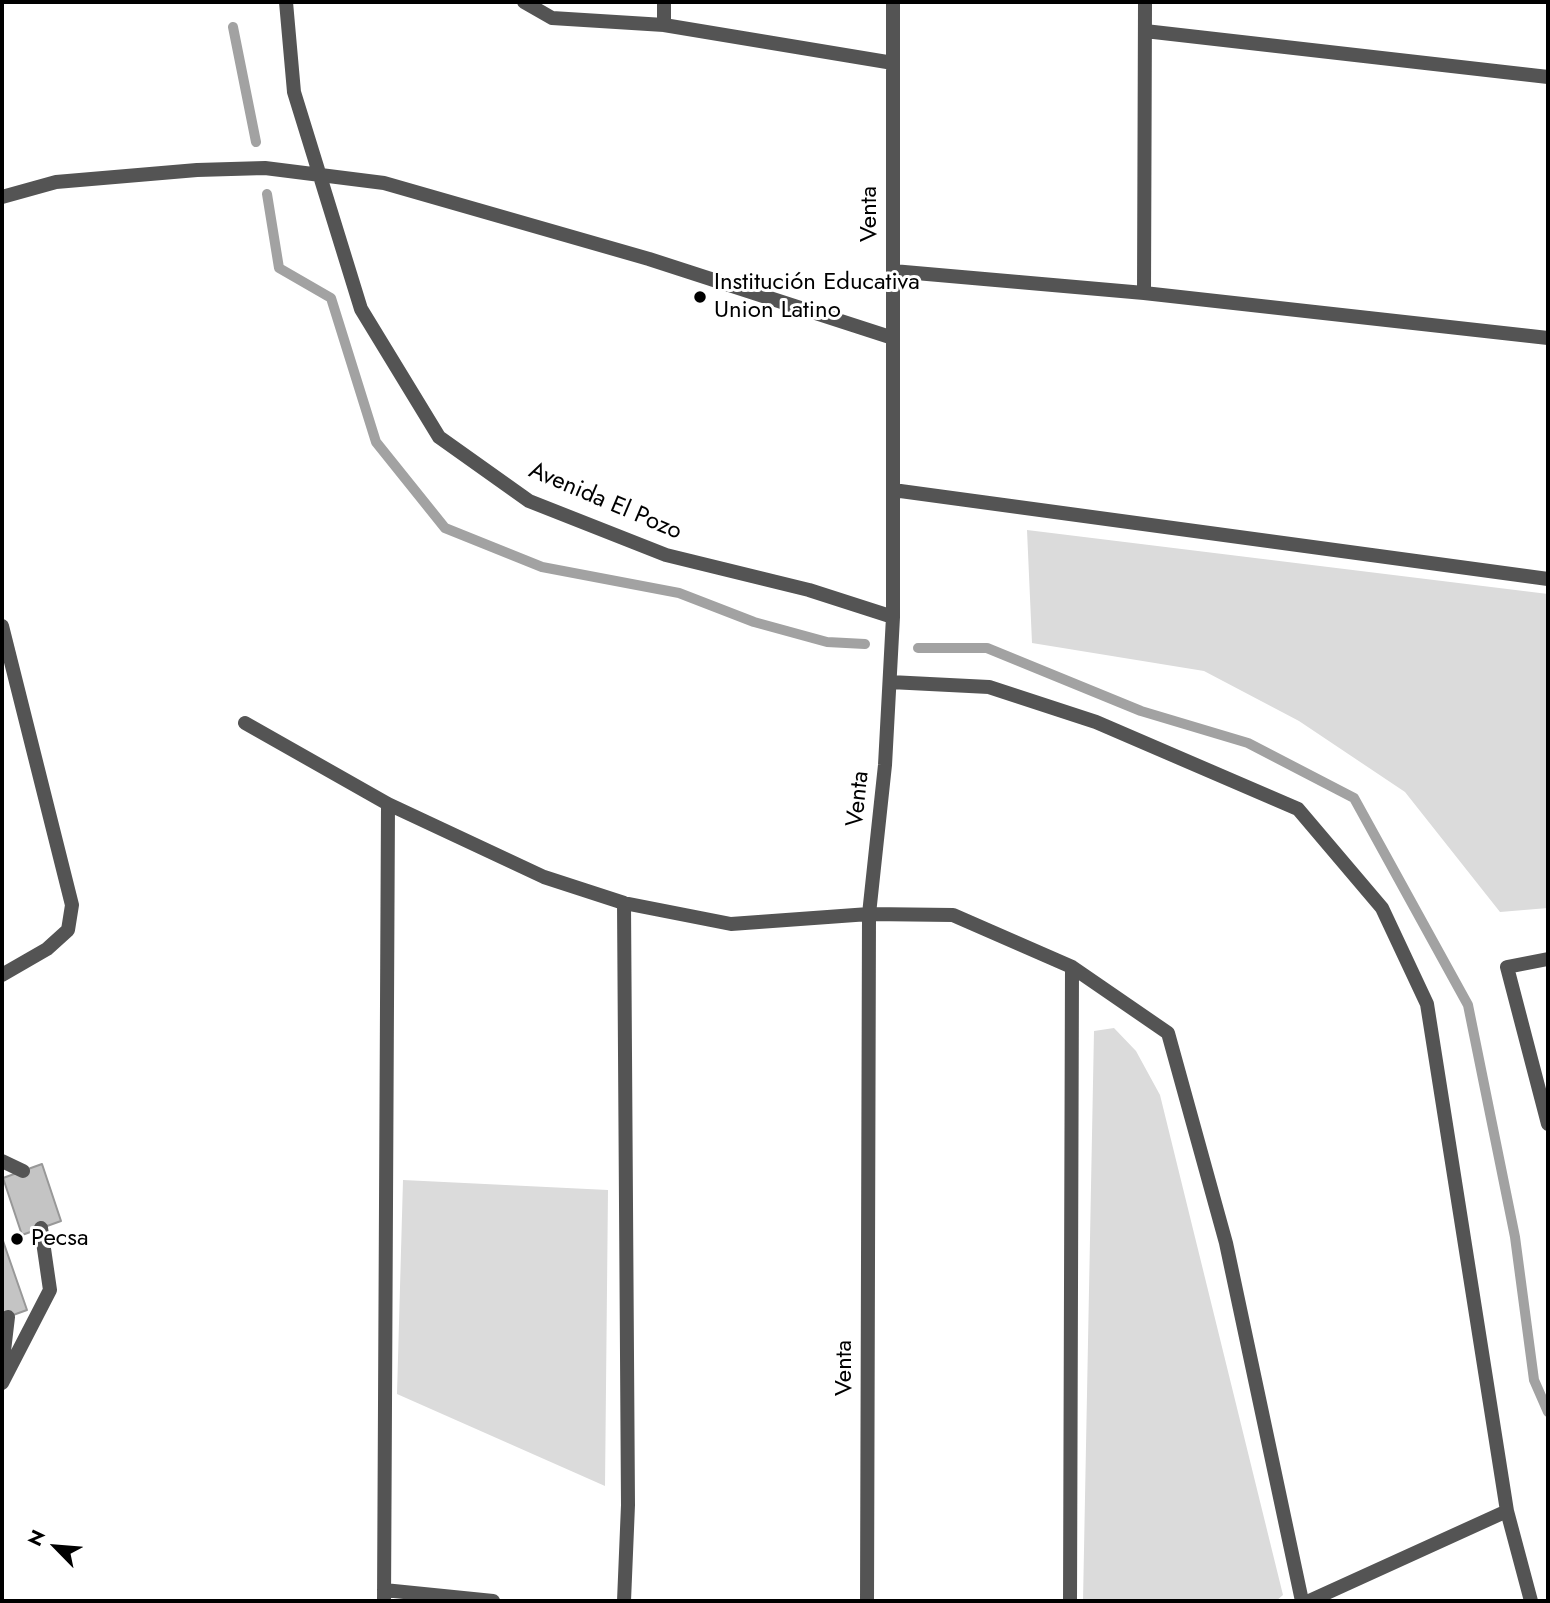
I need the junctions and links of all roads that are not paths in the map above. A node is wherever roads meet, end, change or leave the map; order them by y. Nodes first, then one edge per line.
1 (286, 2) edge
2 (524, 2) edge
3 (664, 2) edge
4 (892, 2) edge
5 (1145, 2) edge
6 (664, 25) junction
7 (1145, 32) junction
8 (893, 63) junction
9 (1548, 77) edge
10 (323, 176) junction
11 (2, 197) edge
12 (893, 271) junction
13 (1144, 293) junction
14 (893, 338) junction
15 (1548, 338) edge
16 (893, 490) junction
17 (1548, 579) edge
18 (893, 617) junction
19 (2, 626) edge
20 (890, 682) junction
21 (245, 723) dead end
22 (388, 804) junction
23 (624, 903) junction
24 (869, 914) junction
25 (1548, 959) edge
26 (1072, 967) junction
27 (2, 975) edge
28 (1548, 1124) edge
29 (2, 1161) edge
30 (23, 1171) dead end
31 (41, 1228) dead end
32 (8, 1317) dead end
33 (2, 1368) edge
34 (2, 1383) edge
35 (1507, 1511) junction
36 (384, 1596) edge
37 (493, 1601) edge
38 (624, 1601) edge
39 (867, 1601) edge
40 (1070, 1601) edge
41 (1302, 1601) edge
42 (1309, 1601) edge
43 (1531, 1601) edge

1 - 10 street, Avenida El Pozo
2 - 6 street
3 - 6 street
4 - 8 street, Venta
5 - 7 street
6 - 8 street
7 - 9 street
7 - 13 street
8 - 12 street, Venta
10 - 11 street
10 - 14 street
10 - 18 street, Avenida El Pozo
12 - 13 street
12 - 14 street, Venta
13 - 15 street
14 - 16 street, Venta
16 - 17 street
16 - 18 street, Venta
18 - 20 street, Venta
19 - 27 street
20 - 24 street, Venta
20 - 35 street
21 - 22 street
22 - 23 street
22 - 36 street
23 - 24 street
23 - 38 street
24 - 26 street
24 - 39 street, Venta
25 - 28 street
26 - 40 street
26 - 41 street
29 - 30 street
31 - 34 street
32 - 33 street
35 - 42 street
35 - 43 street
36 - 37 street

